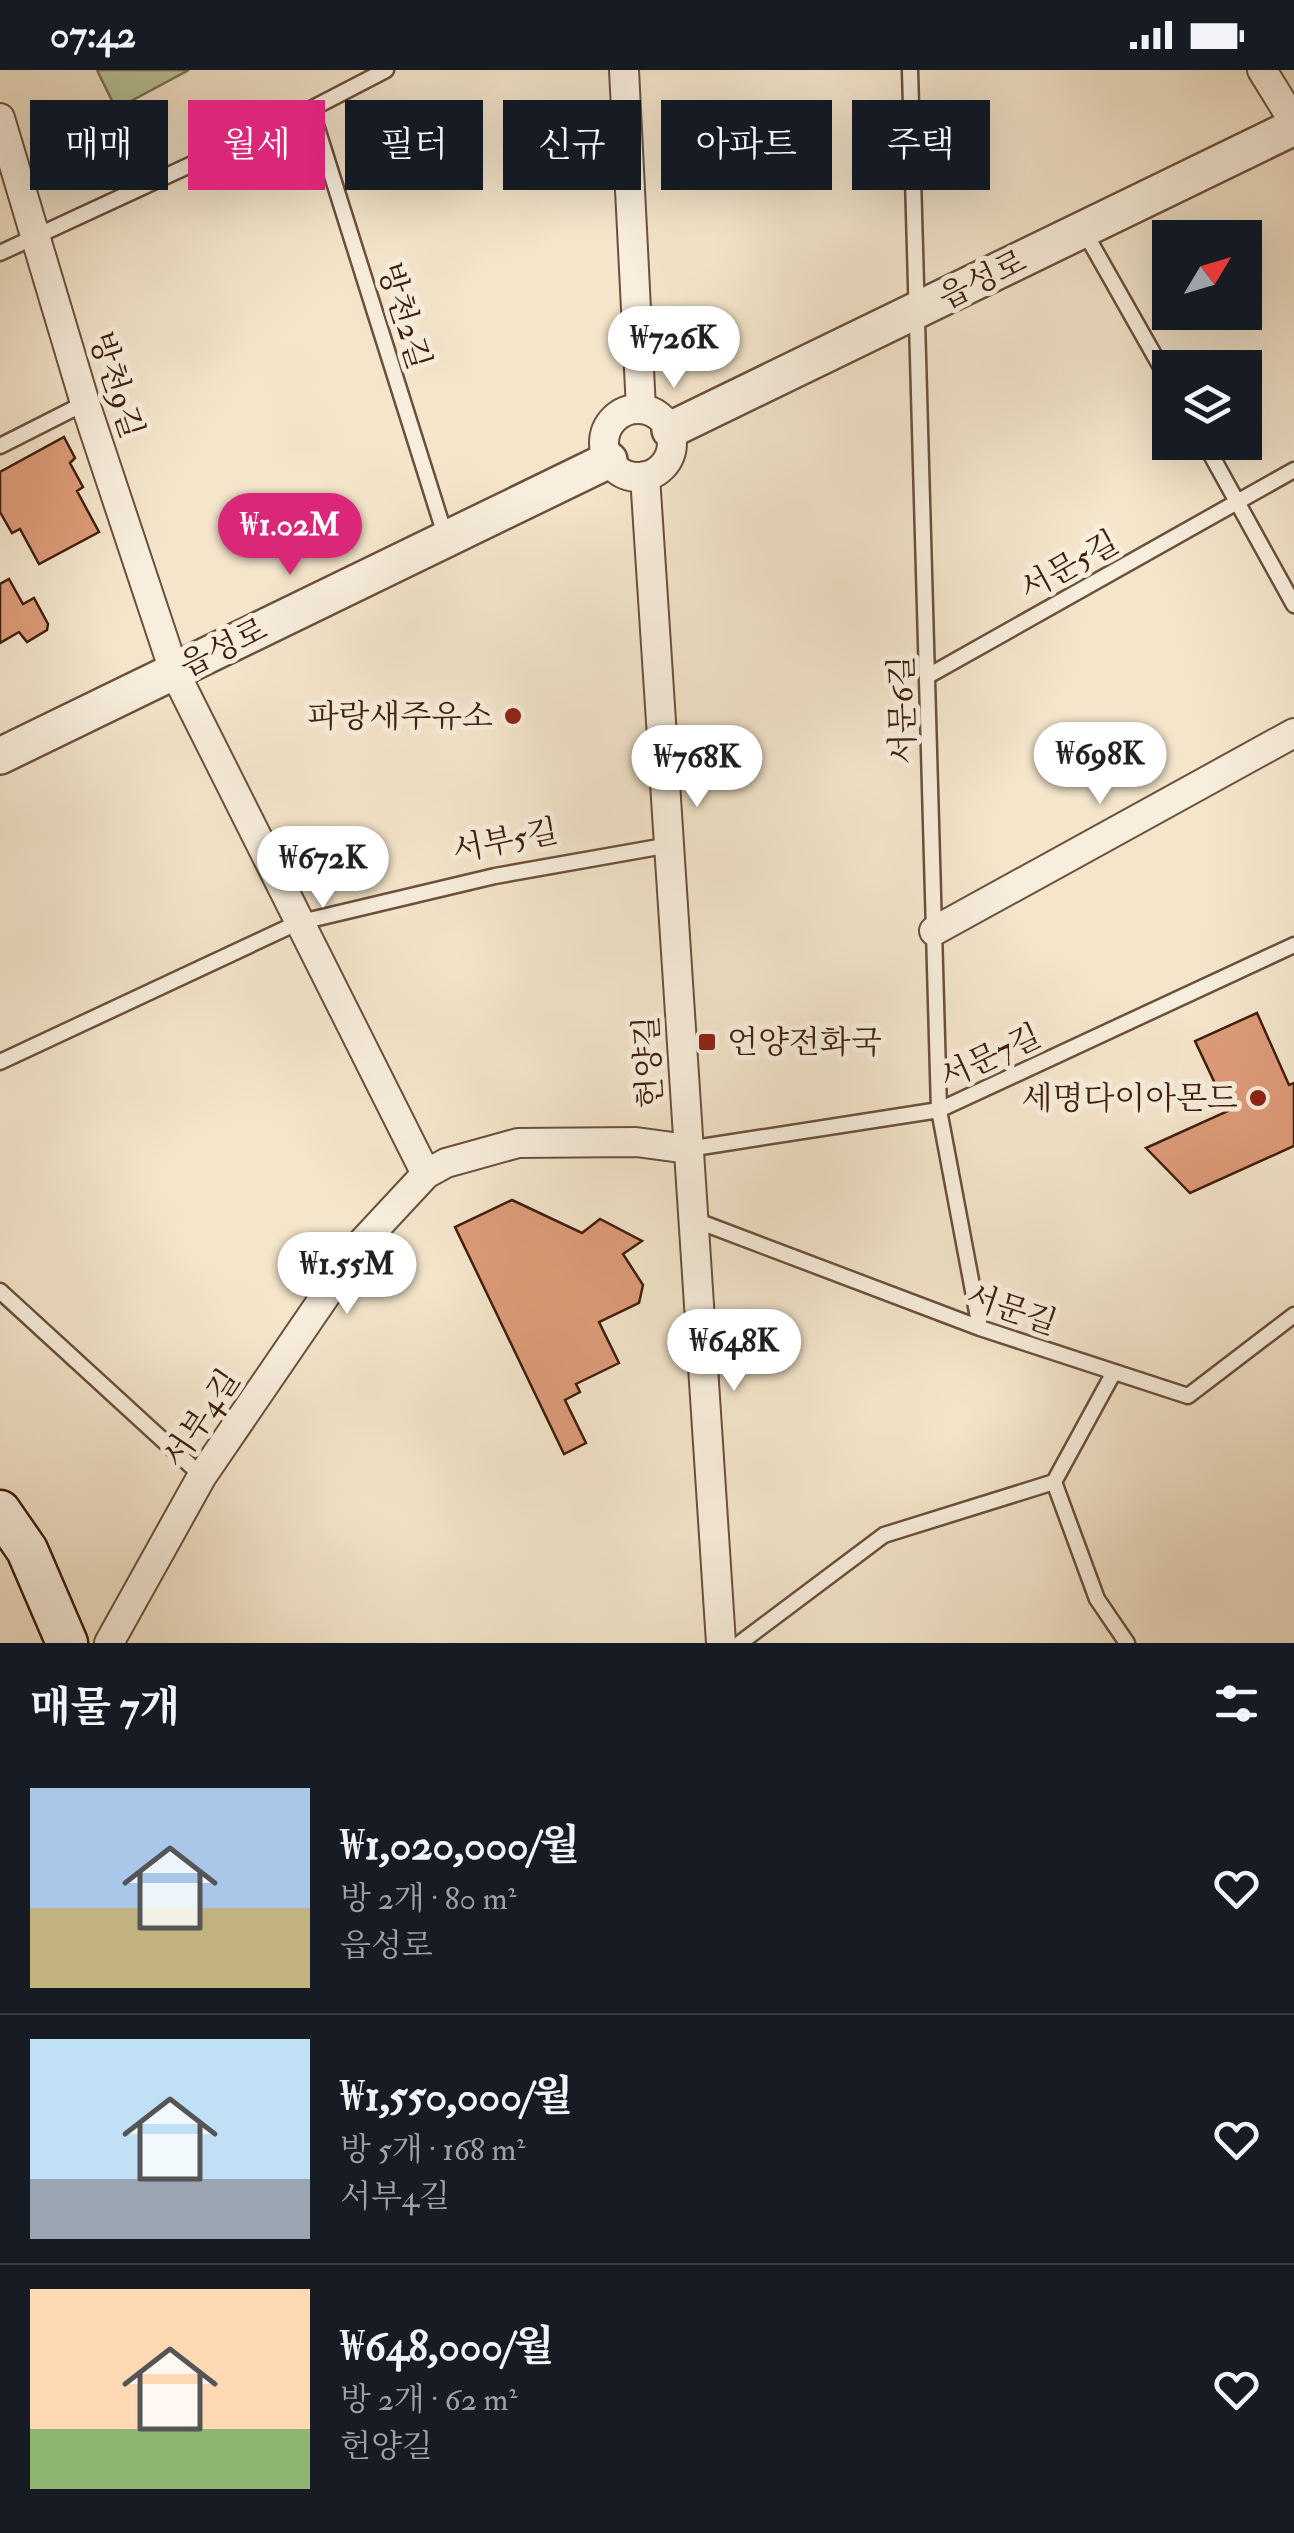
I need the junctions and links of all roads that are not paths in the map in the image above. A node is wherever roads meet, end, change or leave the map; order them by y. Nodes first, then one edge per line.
1 (386, 70) edge
2 (624, 70) edge
3 (910, 70) edge
4 (1262, 70) edge
5 (325, 102) edge
6 (0, 118) edge
7 (1294, 124) edge
8 (325, 153) edge
9 (188, 166) edge
10 (1083, 230) junction
11 (34, 238) junction
12 (0, 252) edge
13 (920, 309) junction
14 (1152, 351) edge
15 (84, 403) junction
16 (642, 409) junction
17 (670, 430) junction
18 (0, 446) edge
19 (609, 460) junction
20 (1214, 460) edge
21 (1294, 470) edge
22 (646, 476) junction
23 (1238, 502) junction
24 (447, 539) junction
25 (1294, 605) edge
26 (174, 671) junction
27 (928, 676) junction
28 (1294, 733) edge
29 (0, 756) edge
30 (670, 844) junction
31 (297, 923) junction
32 (934, 931) junction
33 (1294, 945) edge
34 (0, 1062) edge
35 (939, 1110) junction
36 (688, 1148) junction
37 (426, 1174) junction
38 (695, 1220) junction
39 (0, 1291) edge
40 (1294, 1314) edge
41 (980, 1328) junction
42 (1114, 1372) junction
43 (202, 1476) junction
44 (1054, 1482) junction
45 (0, 1511) edge
46 (66, 1643) edge
47 (109, 1643) edge
48 (720, 1643) edge
49 (740, 1643) edge
50 (1127, 1643) edge

1 - 5 lane
2 - 16 street
3 - 13 lane, 서문6길
4 - 7 street, 읍성로
6 - 11 street, 방천9길
7 - 10 street, 읍성로
8 - 24 lane, 방천2길
9 - 11 lane
10 - 13 street, 읍성로
10 - 14 lane
11 - 12 lane
11 - 15 street, 방천9길
13 - 17 street, 읍성로
13 - 27 lane, 서문6길
15 - 18 lane
15 - 26 street, 방천9길
16 - 17 street
16 - 19 street
17 - 22 street
19 - 22 street
19 - 24 street, 읍성로
20 - 23 lane
21 - 23 lane, 서문5길
22 - 30 street, 헌양길
23 - 25 lane
23 - 27 lane, 서문5길
24 - 26 street, 읍성로
26 - 29 street, 읍성로
26 - 31 street
27 - 32 lane, 서문6길
28 - 32 street
30 - 31 lane, 서부5길
30 - 36 street, 헌양길
31 - 34 lane, 서부5길
31 - 37 street
32 - 35 lane, 서문6길
33 - 35 lane, 서문7길
35 - 36 lane, 서문7길
35 - 41 lane, 서문6길
36 - 37 street, 서부4길
36 - 38 street, 헌양길
37 - 43 street, 서부4길
38 - 41 lane, 서문길
38 - 48 street, 헌양길
39 - 43 lane
40 - 42 lane, 서문길
41 - 42 lane, 서문길
42 - 44 lane
43 - 47 street, 서부4길
44 - 49 lane
44 - 50 lane
45 - 46 main road

